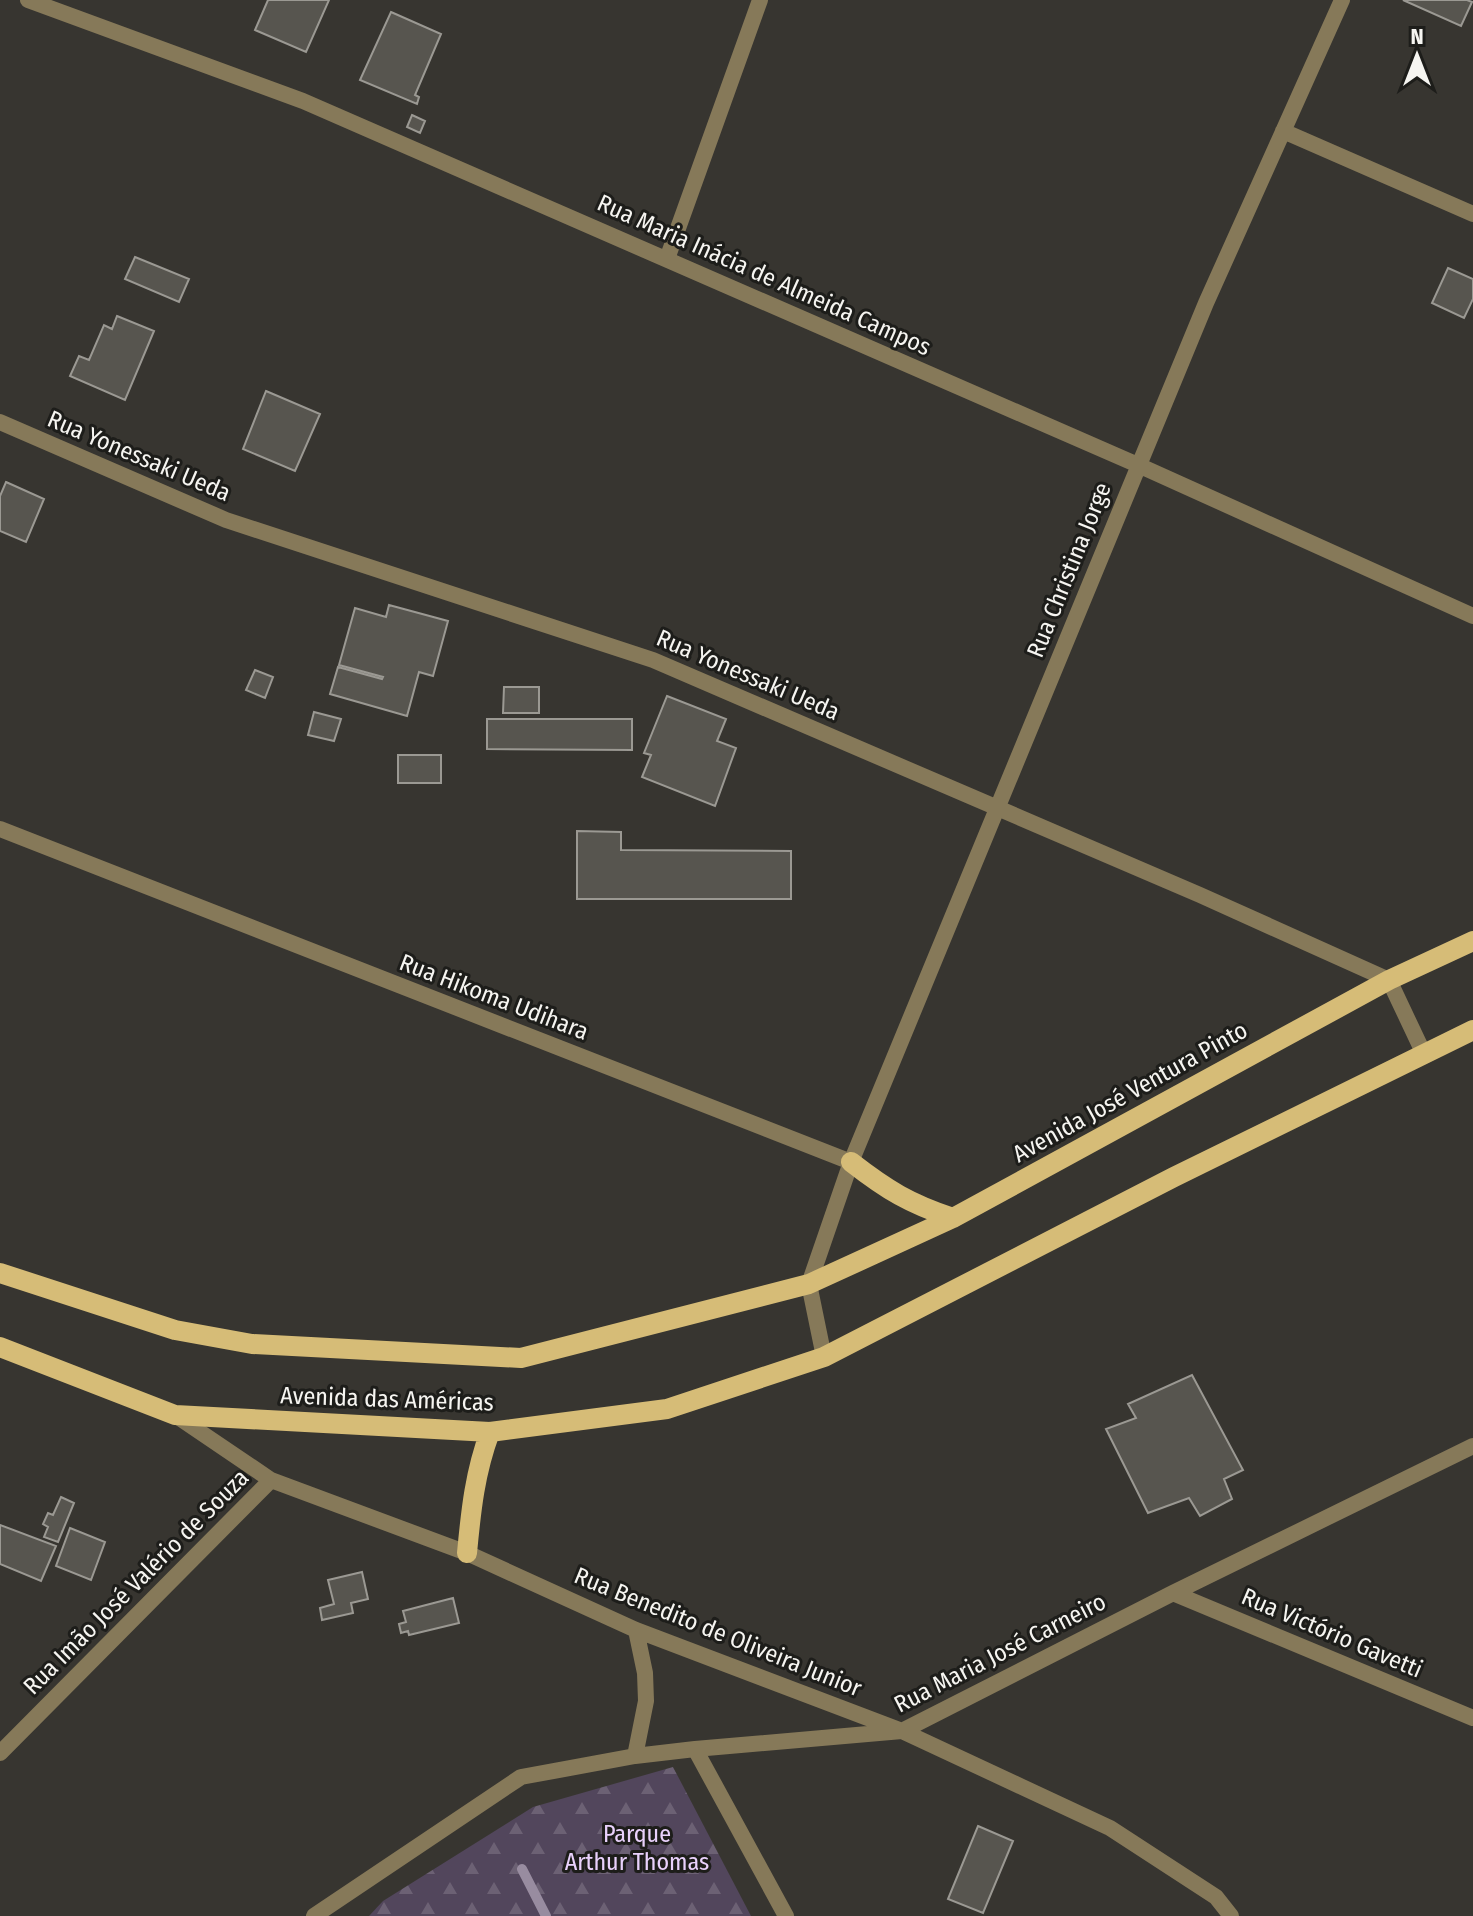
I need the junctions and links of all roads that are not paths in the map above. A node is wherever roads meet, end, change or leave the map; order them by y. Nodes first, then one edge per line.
1 (28, 0) edge
2 (760, 0) edge
3 (1342, 0) edge
4 (1283, 131) junction
5 (1473, 214) edge
6 (667, 259) junction
7 (0, 422) edge
8 (1138, 465) junction
9 (1473, 616) edge
10 (997, 807) junction
11 (0, 829) edge
12 (1473, 941) edge
13 (1389, 980) junction
14 (1473, 1030) edge
15 (1423, 1052) junction
16 (851, 1162) junction
17 (953, 1218) junction
18 (0, 1273) edge
19 (809, 1284) junction
20 (0, 1347) edge
21 (824, 1357) junction
22 (175, 1415) junction
23 (490, 1432) junction
24 (1473, 1446) edge
25 (271, 1480) junction
26 (467, 1553) junction
27 (1173, 1593) junction
28 (636, 1630) junction
29 (1473, 1718) edge
30 (902, 1731) junction
31 (695, 1749) junction
32 (0, 1753) edge
33 (635, 1756) junction
34 (314, 1916) edge
35 (786, 1916) edge
36 (1231, 1916) edge

1 - 6 street, Rua Maria Inácia de Almeida Campos
2 - 6 street
3 - 4 street, Rua Christina Jorge
4 - 5 street
4 - 8 street, Rua Christina Jorge
6 - 8 street, Rua Maria Inácia de Almeida Campos
7 - 10 street, Rua Yonessaki Ueda
8 - 9 street, Rua Maria Inácia de Almeida Campos
8 - 10 street, Rua Christina Jorge
10 - 13 street, Rua Yonessaki Ueda
10 - 16 street, Rua Christina Jorge
11 - 16 street, Rua Hikoma Udihara
12 - 13 main road, Avenida José Ventura Pinto
13 - 15 street
13 - 17 main road, Avenida José Ventura Pinto
14 - 15 main road
15 - 21 main road
16 - 17 main road
16 - 19 street
17 - 19 main road, Avenida José Ventura Pinto
18 - 19 main road, Avenida das Américas
19 - 21 street
20 - 22 main road, Avenida das Américas
21 - 23 main road, Avenida das Américas
22 - 23 main road, Avenida das Américas
22 - 25 street, Rua Benedito de Oliveira Junior
23 - 26 main road
24 - 27 street, Rua Maria José Carneiro
25 - 26 street, Rua Benedito de Oliveira Junior
25 - 32 street, Rua Imão José Valério de Souza
26 - 28 street, Rua Benedito de Oliveira Junior
27 - 29 street, Rua Victório Gavetti
27 - 30 street, Rua Maria José Carneiro
28 - 30 street, Rua Benedito de Oliveira Junior
28 - 33 street
30 - 31 street, Rua Maria José Carneiro
30 - 36 street, Rua Benedito de Oliveira Junior
31 - 33 street, Rua Maria José Carneiro
31 - 35 street
33 - 34 street, Rua Maria José Carneiro

